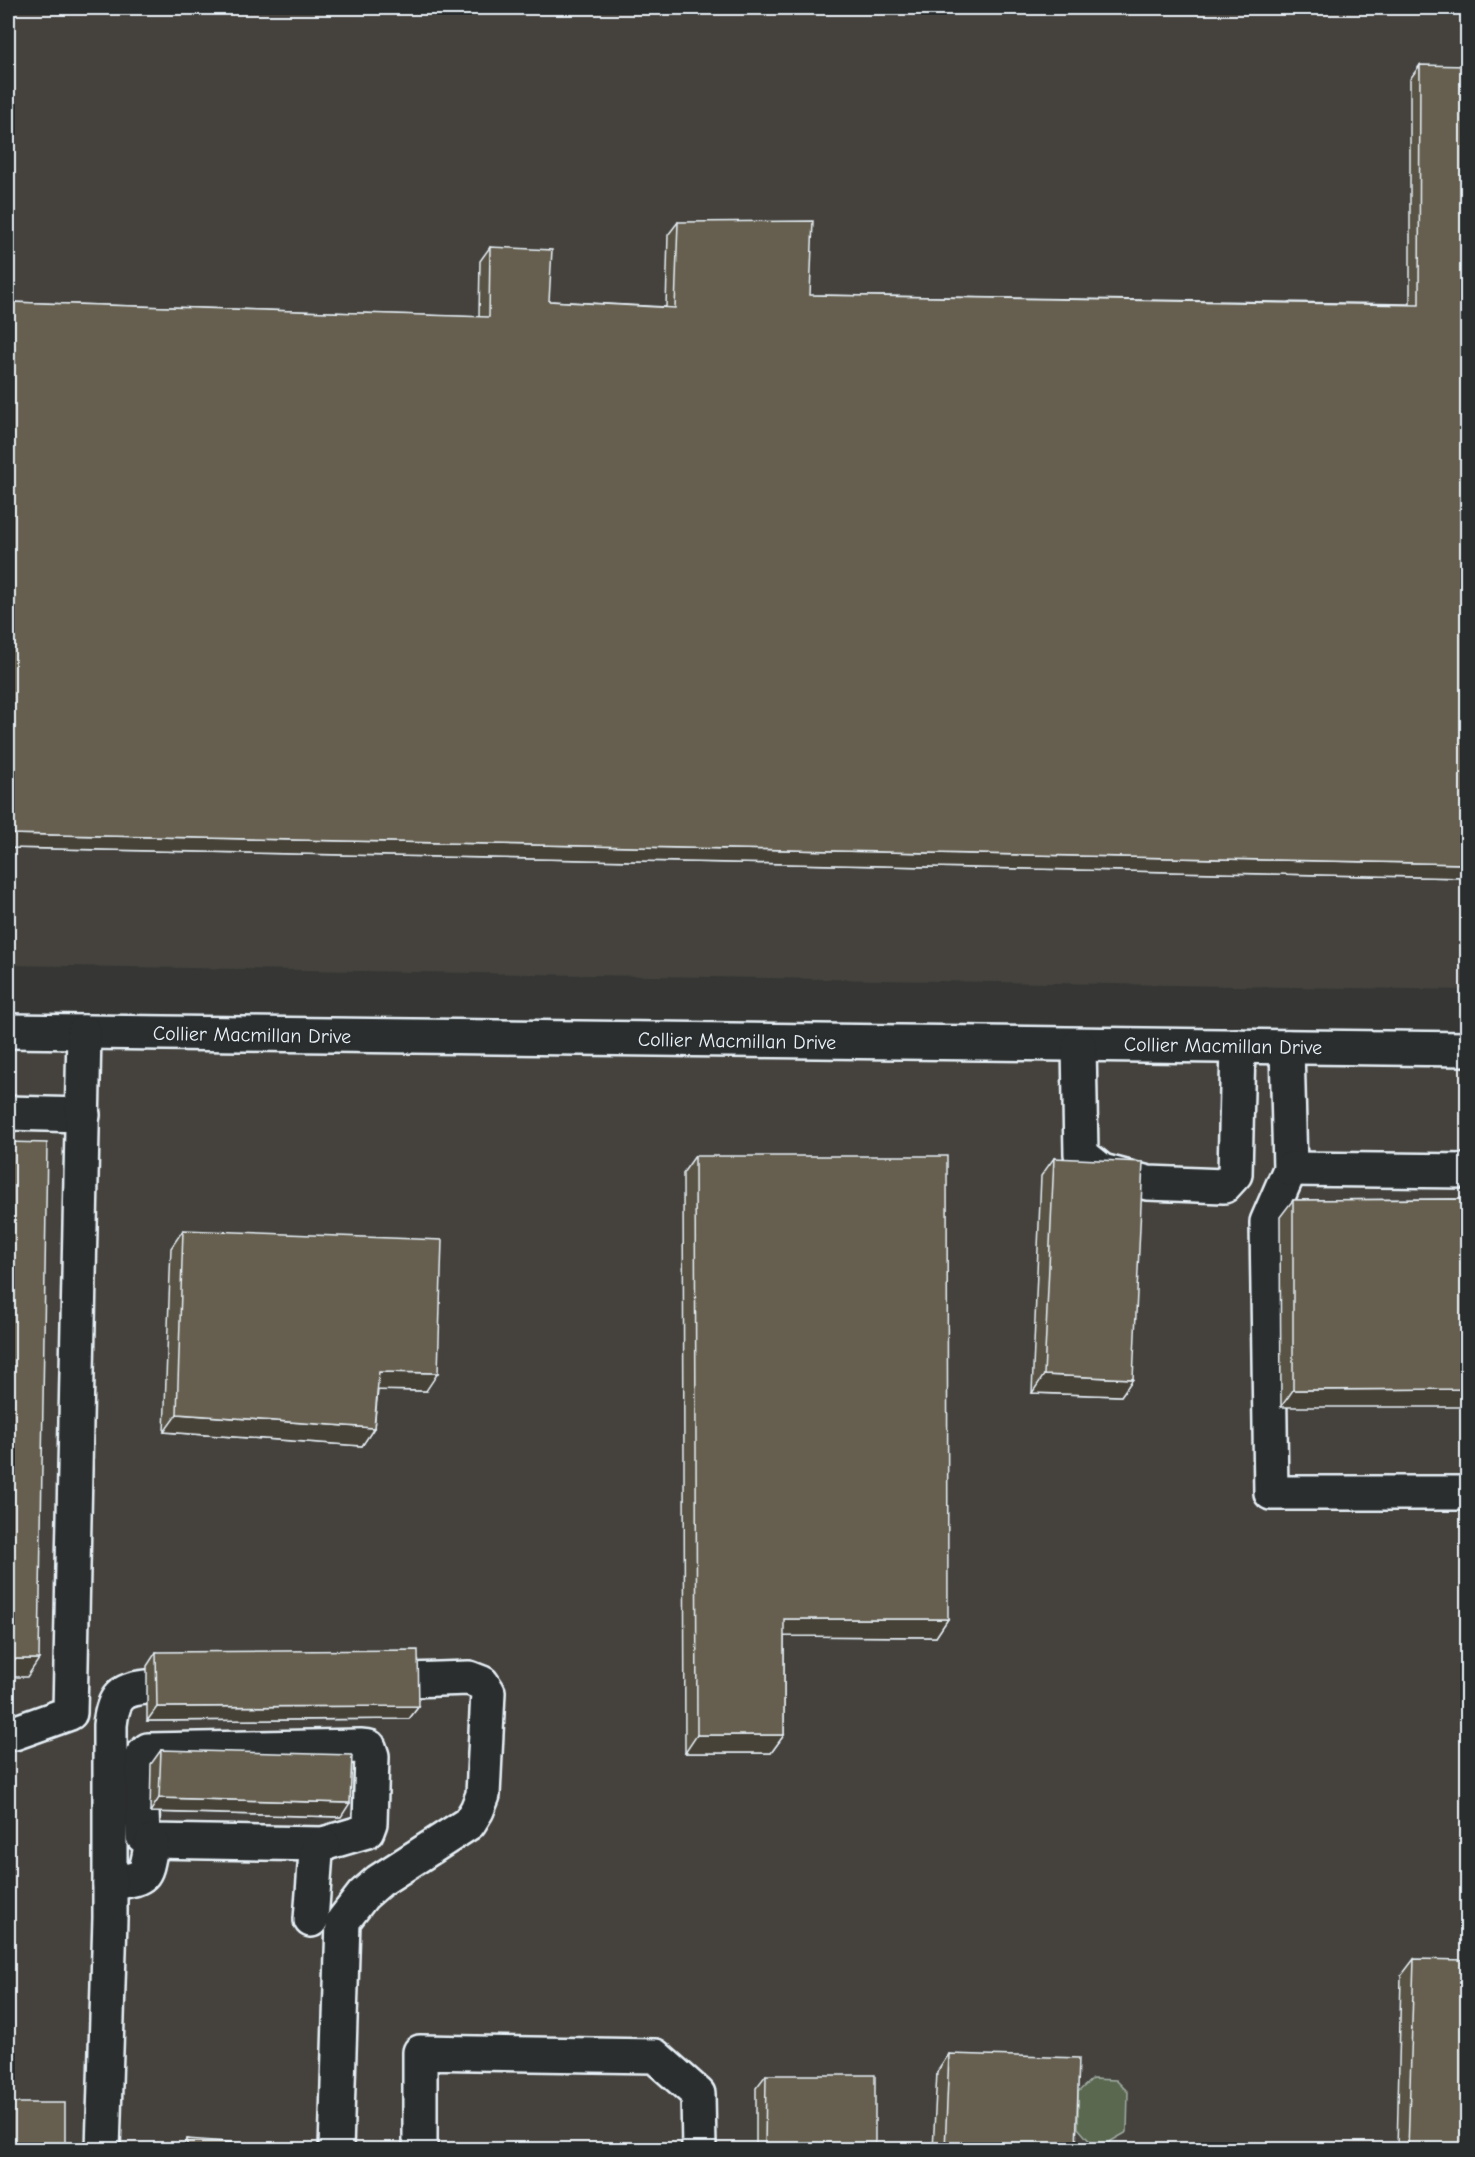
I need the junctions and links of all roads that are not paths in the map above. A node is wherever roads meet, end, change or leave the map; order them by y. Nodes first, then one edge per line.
1 (8, 1031) edge
2 (84, 1032) junction
3 (1079, 1045) junction
4 (1238, 1047) junction
5 (1287, 1047) junction
6 (1467, 1049) edge
7 (8, 1113) edge
8 (83, 1116) junction
9 (1290, 1169) junction
10 (1467, 1171) edge
11 (1467, 1493) edge
12 (409, 1680) edge
13 (147, 1687) dead end
14 (8, 1733) edge
15 (152, 1841) junction
16 (323, 1844) junction
17 (110, 1884) junction
18 (311, 1920) dead end
19 (103, 2150) edge
20 (336, 2150) edge
21 (420, 2150) edge
22 (699, 2150) edge

1 - 2 street, Collier Macmillan Drive
2 - 3 street, Collier Macmillan Drive
2 - 8 street
3 - 4 street, Collier Macmillan Drive
3 - 4 street
4 - 5 street, Collier Macmillan Drive
5 - 6 street, Collier Macmillan Drive
5 - 9 street
7 - 8 street
8 - 14 street
9 - 10 street
9 - 11 street
12 - 20 street
13 - 17 street
15 - 16 street
15 - 16 street
15 - 17 street
16 - 18 street
17 - 19 street
21 - 22 street

